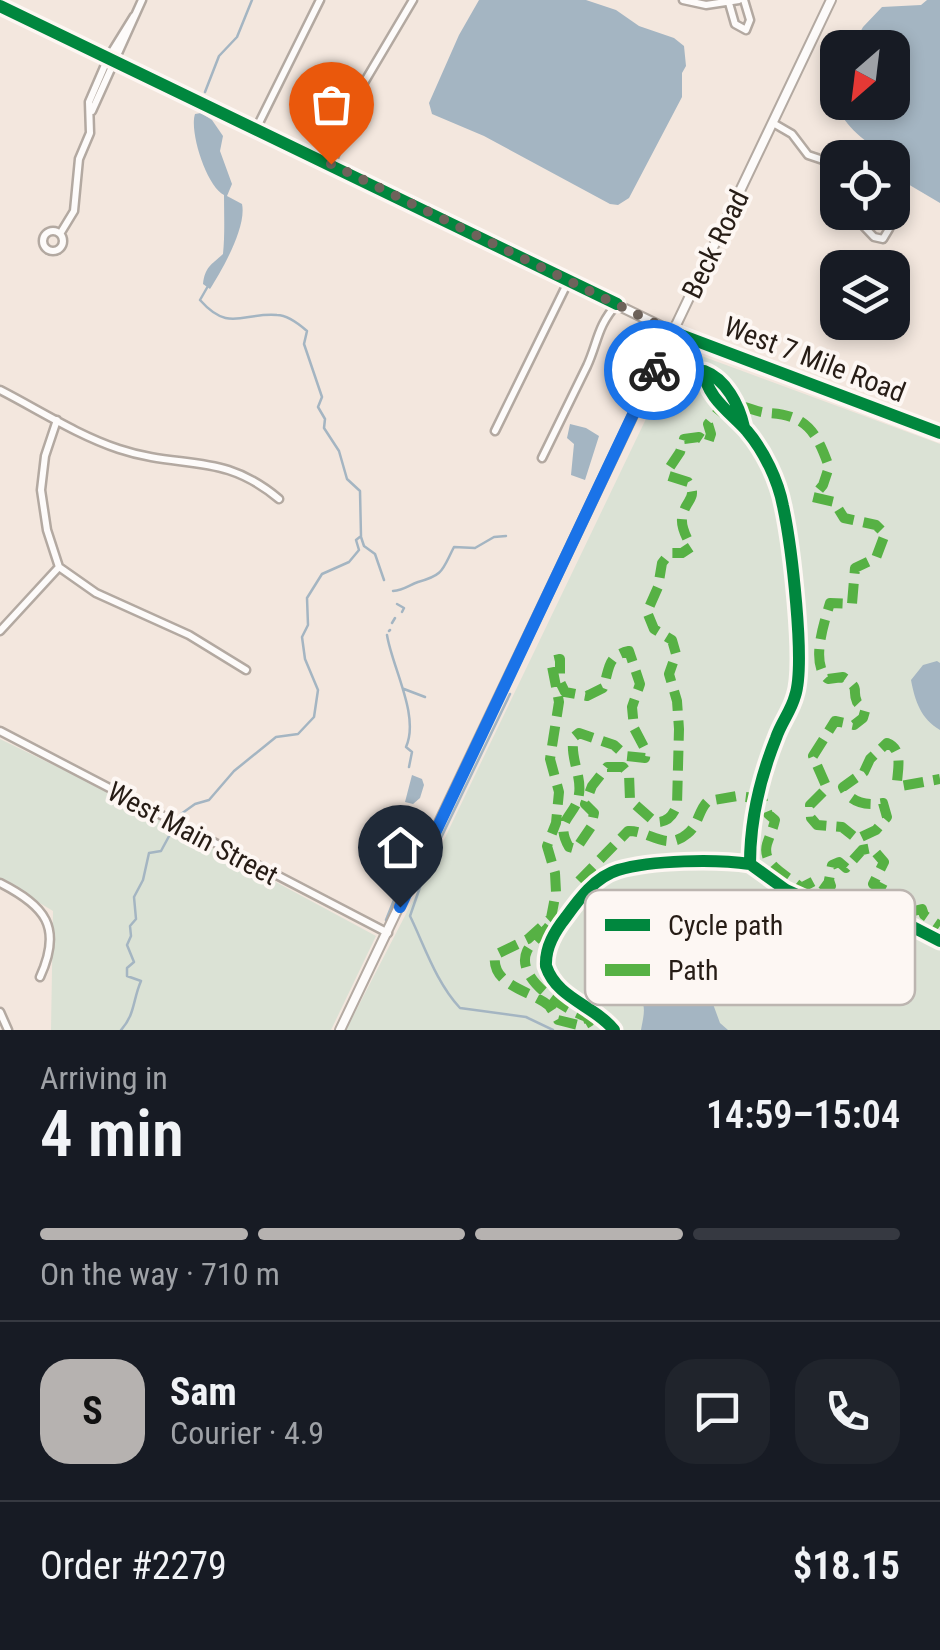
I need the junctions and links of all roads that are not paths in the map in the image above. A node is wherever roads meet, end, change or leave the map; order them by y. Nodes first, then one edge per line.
1 (142, 0) edge
2 (320, 0) edge
3 (413, 0) edge
4 (683, 0) edge
5 (741, 0) edge
6 (832, 0) edge
7 (0, 3) edge
8 (729, 3) junction
9 (112, 60) junction
10 (773, 123) junction
11 (256, 128) junction
12 (820, 159) edge
13 (327, 163) junction
14 (867, 230) edge
15 (888, 230) edge
16 (60, 234) dead end
17 (569, 280) junction
18 (617, 304) junction
19 (673, 332) junction
20 (0, 390) edge
21 (57, 420) junction
22 (495, 431) dead end
23 (940, 433) edge
24 (542, 458) dead end
25 (279, 499) dead end
26 (59, 567) junction
27 (0, 630) edge
28 (246, 670) dead end
29 (0, 730) edge
30 (0, 883) edge
31 (388, 933) junction
32 (40, 978) dead end
33 (0, 1012) edge
34 (8, 1030) edge
35 (340, 1030) edge

1 - 9 street
2 - 11 street
3 - 13 street
4 - 8 street
5 - 8 street
5 - 8 street
6 - 10 main road, Beck Road
7 - 9 main road, West 7 Mile Road
9 - 11 main road, West 7 Mile Road
9 - 16 street
10 - 12 street
10 - 19 main road, Beck Road
11 - 13 main road, West 7 Mile Road
13 - 17 main road, West 7 Mile Road
14 - 15 street
17 - 18 main road, West 7 Mile Road
17 - 22 street
18 - 19 main road, West 7 Mile Road
18 - 24 street
19 - 23 main road, West 7 Mile Road
19 - 31 main road, Beck Road
20 - 21 street
21 - 25 street
21 - 26 street
26 - 27 street
26 - 28 street
29 - 31 street, West Main Street
30 - 32 street
31 - 35 main road, Beck Road
33 - 34 street

